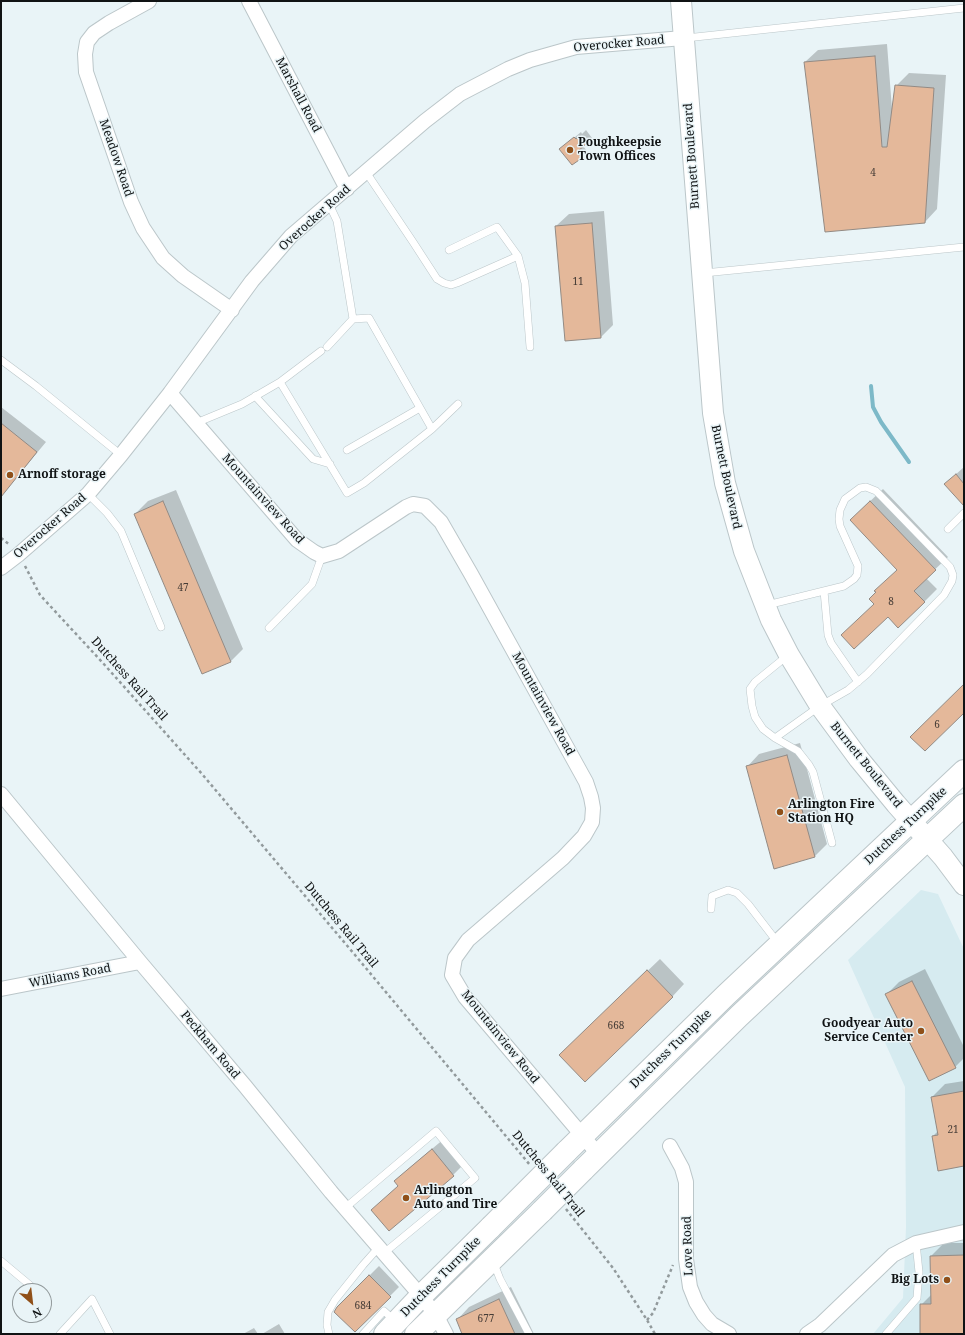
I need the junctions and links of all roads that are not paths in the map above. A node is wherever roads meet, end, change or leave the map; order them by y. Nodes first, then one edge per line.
1 (149, 1) edge
2 (249, 1) edge
3 (681, 1) edge
4 (964, 8) edge
5 (684, 38) junction
6 (366, 172) junction
7 (347, 189) junction
8 (329, 204) junction
9 (964, 247) edge
10 (449, 250) dead end
11 (518, 256) junction
12 (701, 274) junction
13 (232, 310) junction
14 (353, 319) junction
15 (530, 346) dead end
16 (1, 360) edge
17 (280, 382) junction
18 (170, 393) junction
19 (255, 396) junction
20 (458, 404) dead end
21 (420, 408) junction
22 (196, 424) junction
23 (432, 429) junction
24 (347, 450) dead end
25 (121, 455) junction
26 (330, 464) junction
27 (88, 494) junction
28 (964, 513) edge
29 (948, 529) dead end
30 (322, 556) junction
31 (1, 568) edge
32 (824, 591) junction
33 (764, 605) junction
34 (161, 627) dead end
35 (269, 628) dead end
36 (789, 655) junction
37 (858, 682) junction
38 (820, 706) junction
39 (775, 738) junction
40 (964, 771) edge
41 (1, 794) edge
42 (964, 805) edge
43 (911, 821) junction
44 (927, 840) junction
45 (832, 842) dead end
46 (964, 885) edge
47 (711, 908) dead end
48 (779, 944) junction
49 (140, 962) junction
50 (1, 989) edge
51 (582, 1136) junction
52 (670, 1146) dead end
53 (590, 1162) junction
54 (345, 1208) junction
55 (964, 1232) edge
56 (916, 1243) junction
57 (381, 1250) junction
58 (493, 1259) junction
59 (1, 1261) edge
60 (27, 1283) edge
61 (421, 1296) junction
62 (436, 1315) junction
63 (391, 1328) edge
64 (60, 1334) edge
65 (110, 1334) edge
66 (329, 1334) edge
67 (363, 1334) edge
68 (416, 1334) edge
69 (446, 1334) edge
70 (530, 1334) edge
71 (729, 1334) edge
72 (807, 1334) edge
73 (886, 1334) edge

1 - 13 street, Meadow Road
2 - 7 street, Marshall Road
3 - 5 street, Burnett Boulevard
4 - 5 lane
5 - 6 street, Overocker Road
5 - 12 street, Burnett Boulevard
6 - 7 street, Overocker Road
6 - 11 lane
7 - 8 street, Overocker Road
8 - 13 street, Overocker Road
8 - 14 lane
9 - 12 lane
10 - 11 lane
11 - 15 lane
12 - 33 street, Burnett Boulevard
13 - 18 street, Overocker Road
14 - 17 lane
14 - 21 lane
16 - 25 lane
17 - 19 lane
17 - 26 lane
18 - 22 street, Mountainview Road
18 - 25 street, Overocker Road
19 - 22 lane
19 - 26 lane
20 - 23 lane
21 - 23 lane
21 - 24 lane
22 - 30 street, Mountainview Road
23 - 26 lane
25 - 27 street, Overocker Road
27 - 31 street, Overocker Road
27 - 34 lane
28 - 29 lane
30 - 35 lane
30 - 51 street, Mountainview Road
32 - 33 lane
32 - 37 lane
32 - 37 lane
33 - 36 street, Burnett Boulevard
36 - 38 street, Burnett Boulevard
36 - 39 lane
37 - 38 lane
38 - 39 lane
38 - 43 street, Burnett Boulevard
39 - 45 lane
40 - 43 highway, Dutchess Turnpike
41 - 49 street, Peckham Road
42 - 44 highway, Dutchess Turnpike
43 - 44 street, Burnett Boulevard
43 - 48 highway, Dutchess Turnpike
44 - 46 street, Burnett Boulevard
44 - 53 highway, Dutchess Turnpike
47 - 48 lane
48 - 51 highway, Dutchess Turnpike
49 - 50 street, Williams Road
49 - 54 street, Peckham Road
51 - 53 street, Mountainview Road
51 - 61 highway, Dutchess Turnpike, bridge
52 - 71 street, Love Road
53 - 58 highway, Dutchess Turnpike, bridge
54 - 57 street, Peckham Road
54 - 57 lane
55 - 56 street
56 - 72 street
56 - 73 lane
57 - 61 street, Peckham Road
57 - 66 lane
58 - 62 highway, Dutchess Turnpike
58 - 70 lane
59 - 60 lane
61 - 62 street, Peckham Road
61 - 63 highway, Dutchess Turnpike
62 - 68 highway, Dutchess Turnpike
62 - 69 street, Peckham Road
63 - 67 lane
64 - 65 lane

